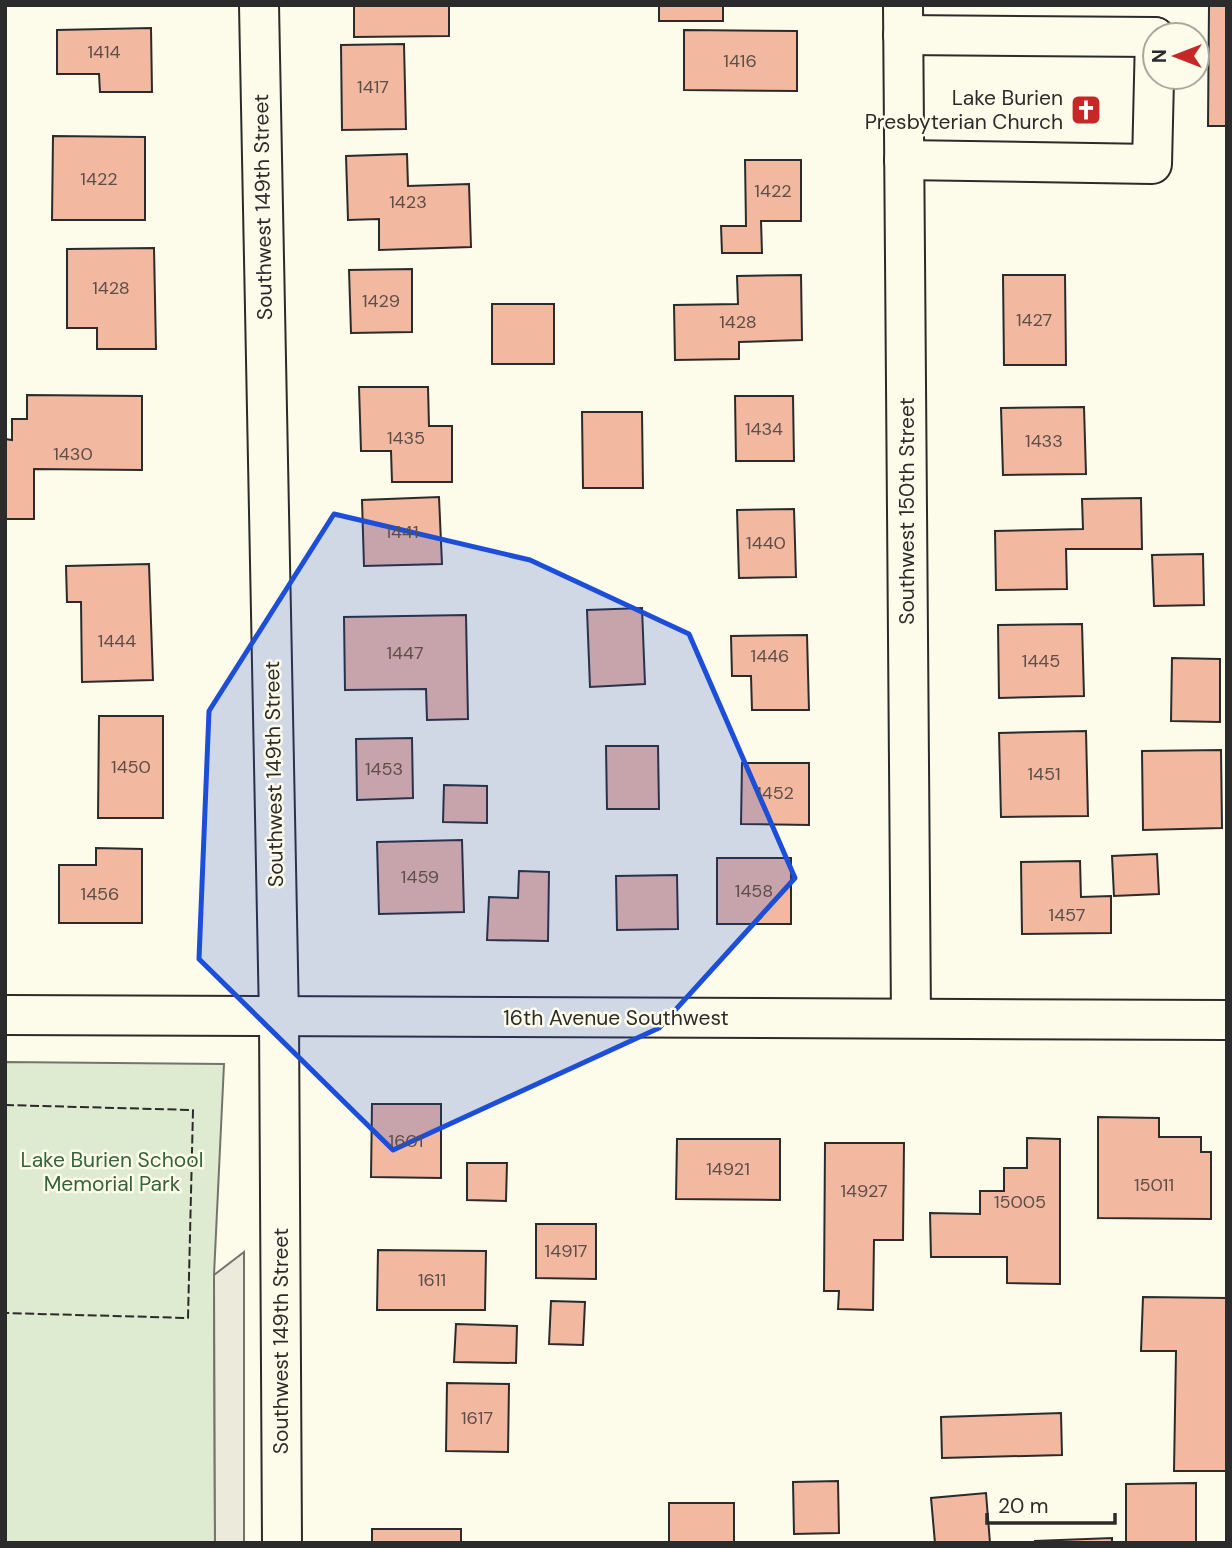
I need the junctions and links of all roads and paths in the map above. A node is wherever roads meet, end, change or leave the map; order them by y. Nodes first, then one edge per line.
1 (259, 5) edge
2 (903, 20) edge
3 (1141, 36) edge
4 (1154, 91) edge
5 (904, 160) junction
6 (5, 1015) edge
7 (911, 1017) junction
8 (279, 1018) junction
9 (1227, 1020) edge
10 (282, 1543) edge

1 - 8 street, Southwest 149th Street
2 - 3 street
2 - 5 street, Southwest 150th Street
4 - 5 street
5 - 7 street, Southwest 150th Street
6 - 8 street, 16th Avenue Southwest
7 - 8 street, 16th Avenue Southwest
7 - 9 street, 16th Avenue Southwest
8 - 10 street, Southwest 149th Street

